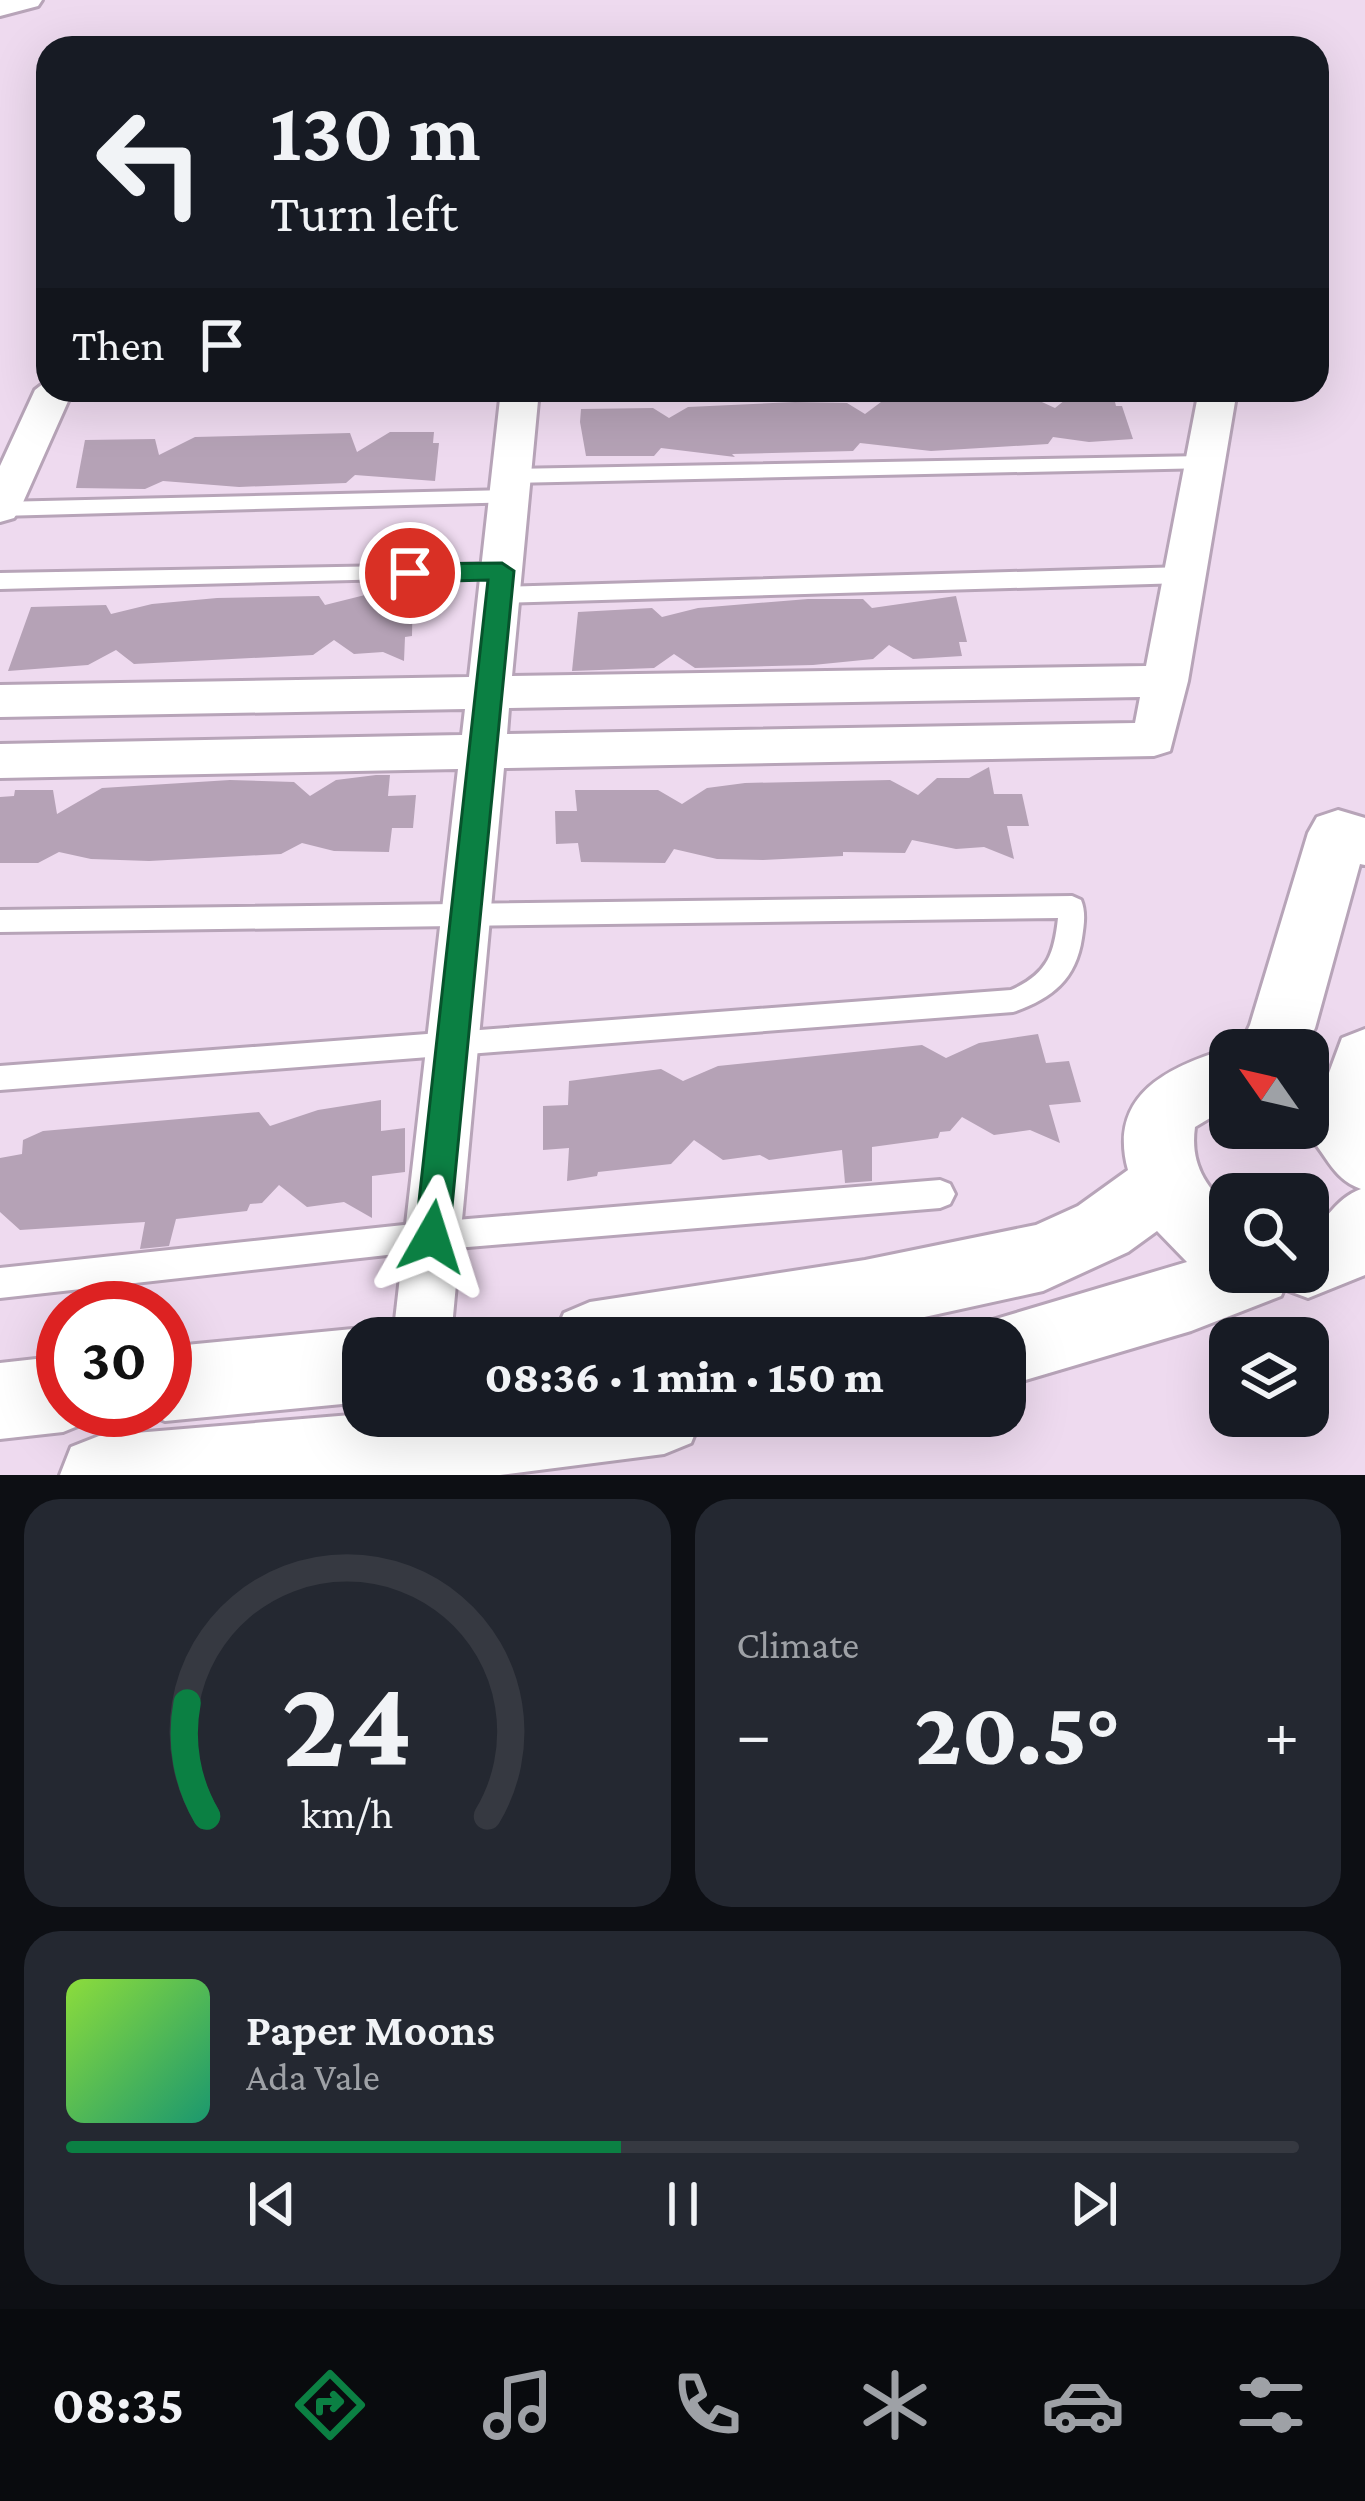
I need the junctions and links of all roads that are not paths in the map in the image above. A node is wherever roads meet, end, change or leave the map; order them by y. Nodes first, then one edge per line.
1 (28, 0) edge
2 (0, 7) edge
3 (49, 402) edge
4 (519, 402) edge
5 (1216, 402) edge
6 (1203, 463) junction
7 (510, 486) junction
8 (0, 508) edge
9 (1184, 575) junction
10 (0, 581) edge
11 (500, 583) junction
12 (1166, 681) junction
13 (489, 694) junction
14 (0, 701) edge
15 (483, 750) junction
16 (0, 761) edge
17 (1365, 842) edge
18 (466, 918) junction
19 (0, 921) edge
20 (1282, 1029) edge
21 (453, 1041) junction
22 (1365, 1058) edge
23 (0, 1078) edge
24 (1209, 1083) edge
25 (1163, 1184) junction
26 (1347, 1189) edge
27 (940, 1194) dead end
28 (432, 1237) junction
29 (1209, 1240) edge
30 (0, 1283) edge
31 (1209, 1289) edge
32 (424, 1317) edge
33 (724, 1317) edge
34 (1026, 1344) edge
35 (342, 1367) edge
36 (192, 1381) edge
37 (36, 1397) edge
38 (0, 1401) edge
39 (495, 1437) edge
40 (139, 1473) edge

1 - 2 street
3 - 8 street
4 - 7 street
5 - 6 street
6 - 7 lane
6 - 9 street
7 - 8 lane
7 - 11 street
9 - 11 lane
9 - 12 street
10 - 11 lane
11 - 13 street
12 - 13 street
12 - 15 street
13 - 14 street
13 - 15 street
15 - 16 street
15 - 18 street
17 - 20 street
18 - 19 lane
18 - 21 street
18 - 21 lane
21 - 23 lane
21 - 28 street
22 - 26 street
24 - 25 street
25 - 29 street
25 - 33 street
27 - 28 lane
28 - 30 lane
28 - 32 street
31 - 34 street
35 - 36 street
37 - 38 street
39 - 40 street

